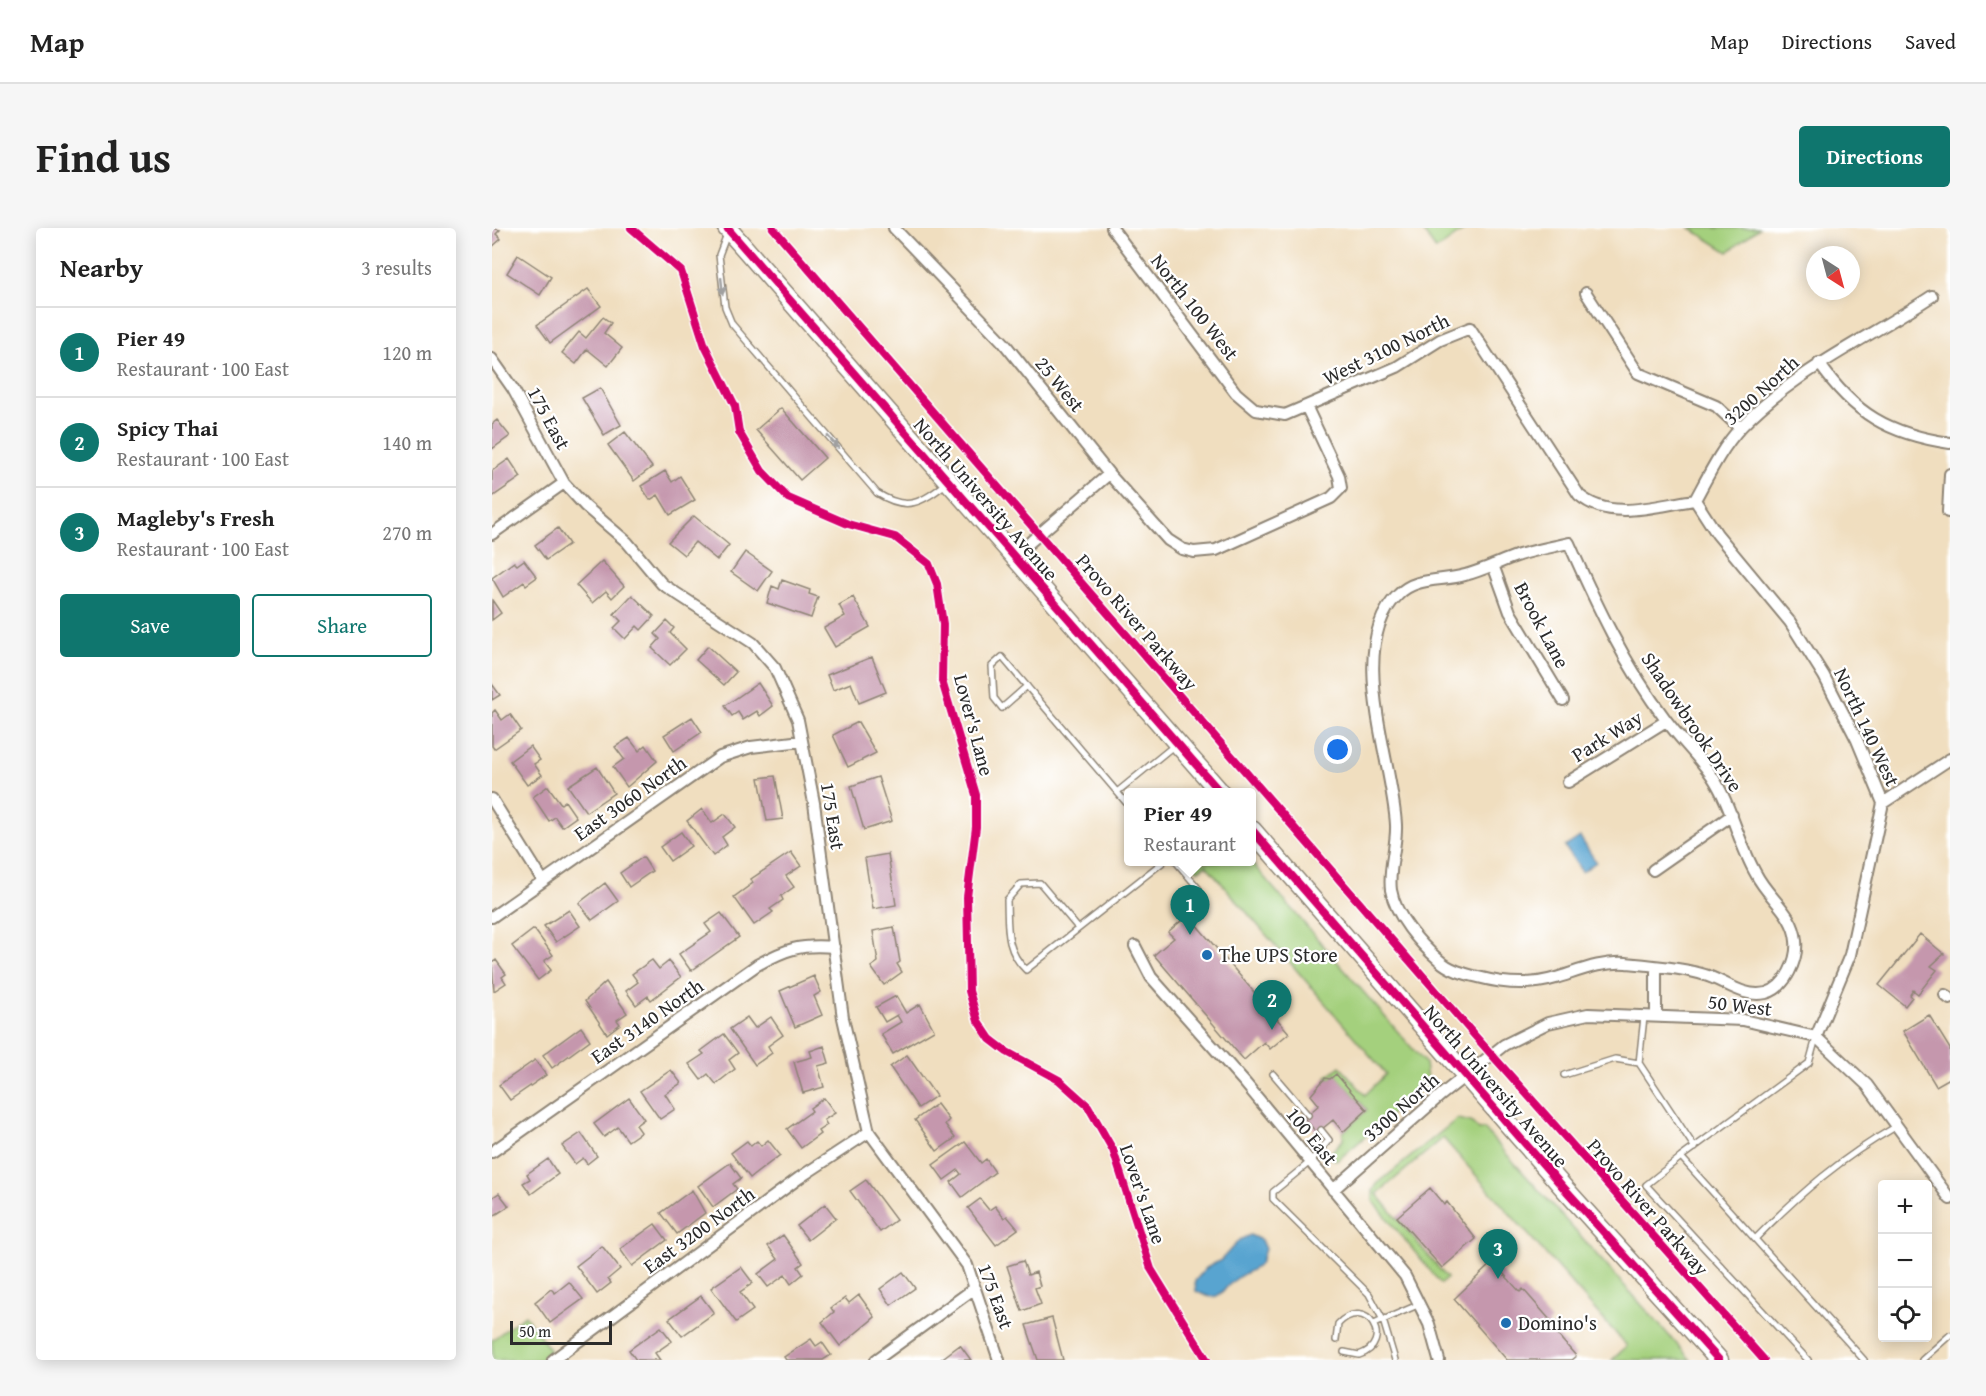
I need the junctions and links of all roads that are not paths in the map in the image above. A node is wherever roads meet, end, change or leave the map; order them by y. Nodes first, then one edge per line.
1 (729, 228) edge
2 (894, 228) edge
3 (1112, 228) edge
4 (1586, 293) dead end
5 (1932, 296) dead end
6 (492, 359) edge
7 (1819, 363) junction
8 (1227, 379) joint
9 (1307, 408) junction
10 (1740, 428) junction
11 (1950, 443) edge
12 (1109, 474) junction
13 (1950, 474) edge
14 (949, 481) junction
15 (564, 483) junction
16 (1695, 500) junction
17 (1948, 512) dead end
18 (492, 534) edge
19 (1014, 556) junction
20 (1493, 565) junction
21 (1027, 686) junction
22 (1563, 700) dead end
23 (1666, 721) junction
24 (802, 741) junction
25 (1177, 743) junction
26 (1950, 759) edge
27 (1568, 782) dead end
28 (1216, 788) edge
29 (1117, 792) junction
30 (492, 799) edge
31 (1124, 800) edge
32 (1883, 803) junction
33 (1732, 814) junction
34 (1256, 836) edge
35 (1157, 866) edge
36 (1180, 866) edge
37 (1653, 870) dead end
38 (543, 882) junction
39 (1199, 889) dead end
40 (492, 917) edge
41 (1078, 928) junction
42 (1136, 946) dead end
43 (834, 947) junction
44 (1656, 968) junction
45 (1644, 1015) junction
46 (1656, 1015) junction
47 (1816, 1037) junction
48 (1639, 1063) junction
49 (1273, 1074) dead end
50 (1564, 1075) dead end
51 (1466, 1076) junction
52 (1308, 1115) dead end
53 (1897, 1126) junction
54 (1321, 1130) dead end
55 (869, 1132) junction
56 (1695, 1148) junction
57 (492, 1152) edge
58 (1681, 1157) junction
59 (1310, 1161) junction
60 (1333, 1190) junction
61 (1950, 1198) edge
62 (1755, 1239) junction
63 (975, 1288) junction
64 (1420, 1303) junction
65 (1383, 1320) junction
66 (1374, 1324) junction
67 (1950, 1335) edge
68 (1336, 1340) dead end
69 (1344, 1352) dead end
70 (553, 1360) edge
71 (876, 1360) edge
72 (999, 1360) edge
73 (1395, 1360) edge
74 (1439, 1360) edge
75 (1719, 1360) edge
76 (1808, 1360) edge
77 (1864, 1360) edge
78 (1922, 1360) edge

1 - 14 highway, North University Avenue
1 -> 14 lane
2 - 12 street, 25 West
3 - 8 street, North 100 West
4 - 10 street
5 - 7 street, 3200 North
6 - 15 street, 175 East
7 - 10 street, 3200 North
7 - 11 street
8 - 9 street, West 3100 North
9 - 12 street, 25 West
9 - 16 street, West 3100 North
10 - 16 street, 3200 North
12 - 19 street
13 - 17 street
14 - 19 highway, North University Avenue
15 - 18 street
15 - 24 street, 175 East
16 - 32 street, North 140 West
19 - 25 highway, North University Avenue
20 - 22 street, Brook Lane
20 - 23 street, Shadowbrook Drive
20 - 44 street
21 - 21 lane
21 - 29 lane
23 - 27 street, Park Way
23 - 33 street, Shadowbrook Drive
24 - 38 street, East 3060 North
24 - 43 street, 175 East
25 - 28 highway, North University Avenue
25 - 29 lane
26 - 32 street
29 - 31 lane
30 - 38 street
32 - 47 street, North 140 West
33 - 37 street
33 - 44 street, Shadowbrook Drive
34 - 51 highway, North University Avenue
35 - 41 lane
36 - 39 lane
38 - 40 street, East 3060 North
41 - 41 lane
42 - 59 street, 100 East
43 - 55 street, 175 East
43 - 57 street, East 3140 North
44 - 46 street
45 - 46 street, 50 West
45 - 48 lane
45 - 51 street, 50 West
46 - 47 street, 50 West
47 - 53 street, 50 West
47 - 56 lane
48 - 50 lane
48 - 56 lane
49 - 52 lane
51 - 60 street, 3300 North
51 - 75 highway, North University Avenue
53 - 61 street, 50 West
53 - 62 lane
54 - 59 lane
55 - 63 street, 175 East
55 - 70 street, East 3200 North
56 - 58 lane
58 - 62 lane
58 - 76 lane
59 - 60 street, 100 East
59 - 65 lane
60 - 64 street, 100 East
62 - 77 lane
63 - 71 street
63 - 72 street, 175 East
64 - 65 lane
64 - 74 street, 100 East
65 - 66 lane
65 - 73 lane
66 - 68 lane
66 - 69 lane
67 - 78 lane

